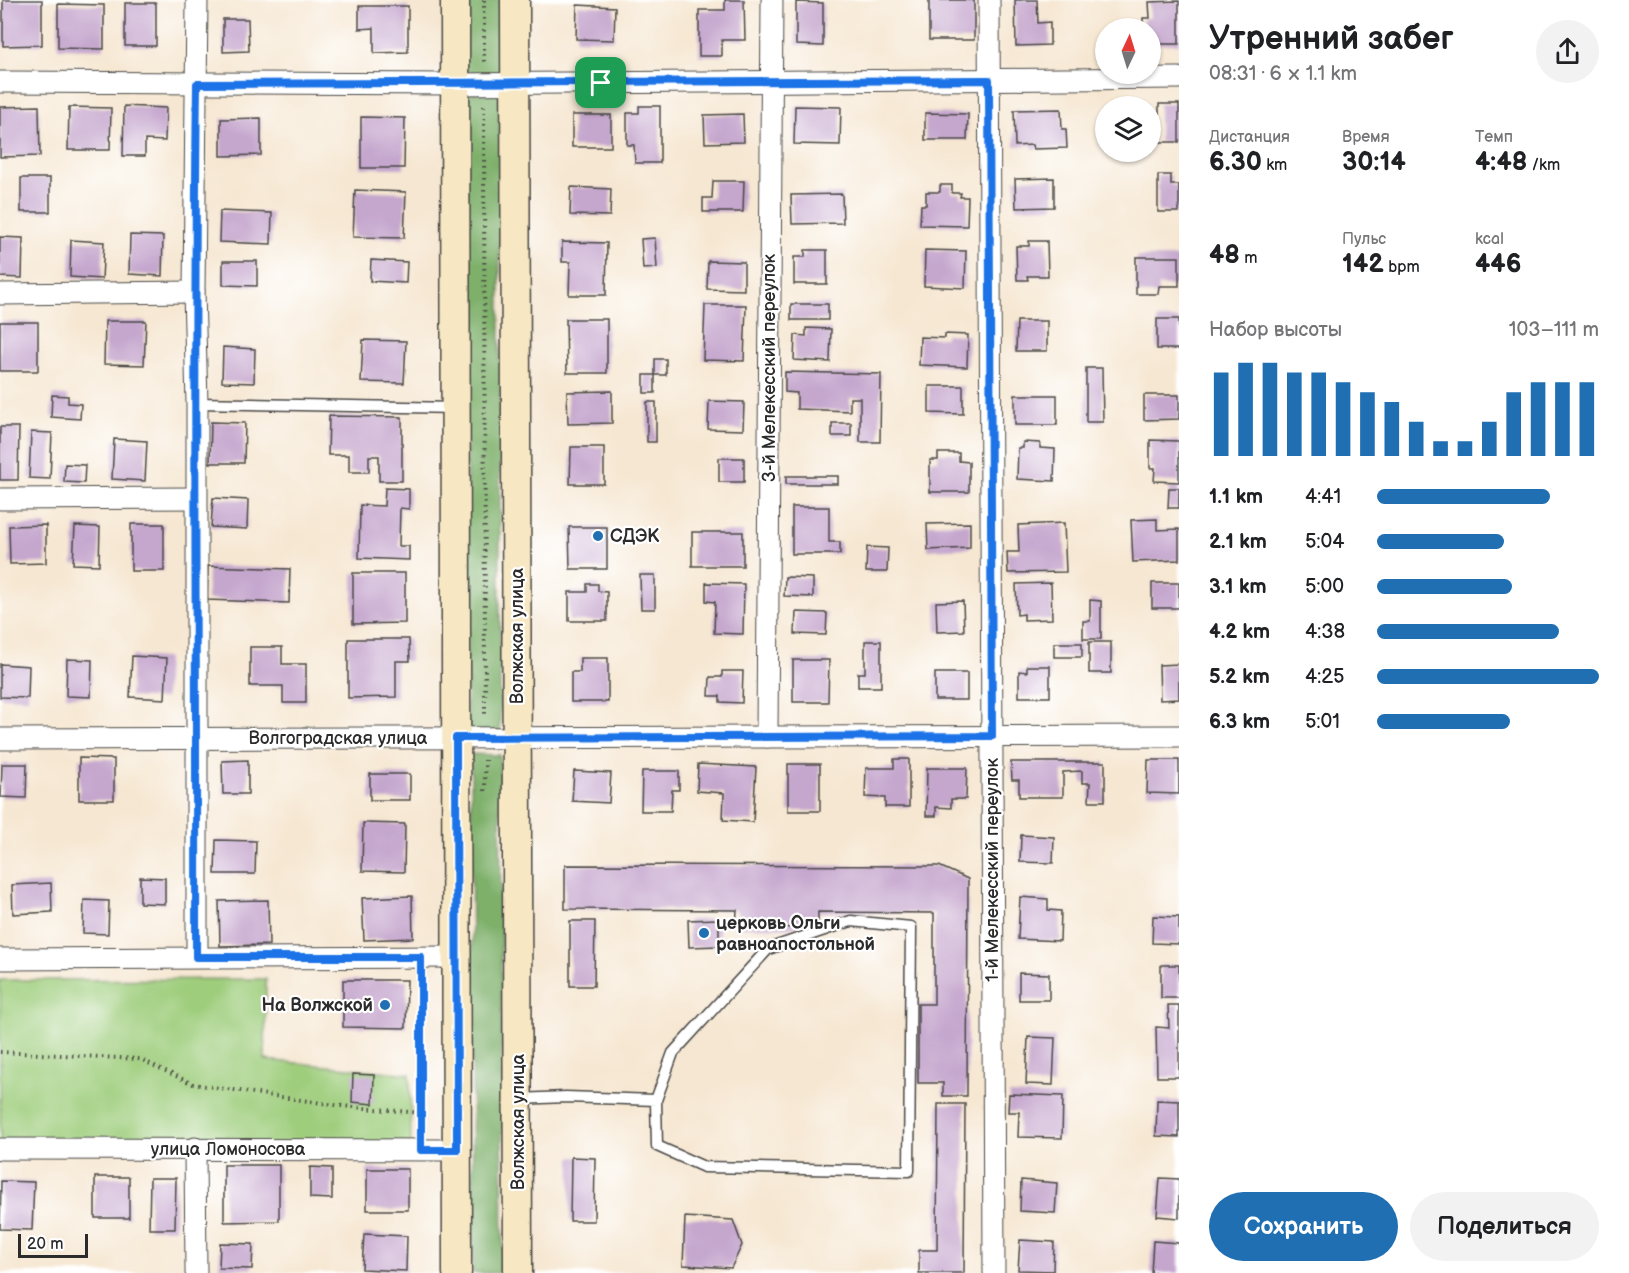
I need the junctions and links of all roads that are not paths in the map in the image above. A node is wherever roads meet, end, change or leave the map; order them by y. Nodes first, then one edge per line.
1 (197, 0) edge
2 (455, 0) edge
3 (515, 0) edge
4 (772, 0) edge
5 (989, 0) edge
6 (1179, 78) edge
7 (989, 80) junction
8 (0, 82) edge
9 (771, 82) junction
10 (197, 84) junction
11 (455, 84) junction
12 (515, 84) junction
13 (194, 292) junction
14 (0, 294) edge
15 (197, 403) junction
16 (456, 408) junction
17 (196, 498) junction
18 (0, 499) edge
19 (992, 736) junction
20 (1179, 736) edge
21 (517, 737) junction
22 (767, 737) junction
23 (197, 738) junction
24 (456, 738) junction
25 (0, 739) edge
26 (196, 957) junction
27 (456, 957) junction
28 (0, 959) edge
29 (518, 1100) junction
30 (656, 1100) junction
31 (195, 1148) junction
32 (0, 1149) edge
33 (457, 1150) junction
34 (196, 1273) edge
35 (457, 1273) edge
36 (518, 1273) edge
37 (994, 1273) edge

1 - 10 street
2 - 11 main road
3 - 12 main road, Волжская улица
4 - 9 street, 3-й Мелекесский переулок
5 - 7 street, 1-й Мелекесский переулок
6 - 7 street
7 - 9 street
7 - 19 street, 1-й Мелекесский переулок
8 - 10 street
9 - 12 street
9 - 22 street, 3-й Мелекесский переулок
10 - 11 street
10 - 13 street
11 - 12 street
11 - 16 main road
12 - 21 main road, Волжская улица
13 - 14 street
13 - 15 street
15 - 16 lane
15 - 17 street
16 - 24 main road
17 - 18 street
17 - 23 street
19 - 20 street, Волгоградская улица
19 - 22 street, Волгоградская улица
19 - 37 street, 1-й Мелекесский переулок
21 - 22 street, Волгоградская улица
21 - 24 street, Волгоградская улица
21 - 29 main road, Волжская улица
23 - 24 street, Волгоградская улица
23 - 25 street, Волгоградская улица
23 - 26 street
24 - 27 main road
26 - 27 street
26 - 28 street
27 - 33 main road
29 - 30 lane
29 - 36 main road, Волжская улица
30 - 30 lane
31 - 32 street, улица Ломоносова
31 - 33 street, улица Ломоносова
31 - 34 street
33 - 35 main road

